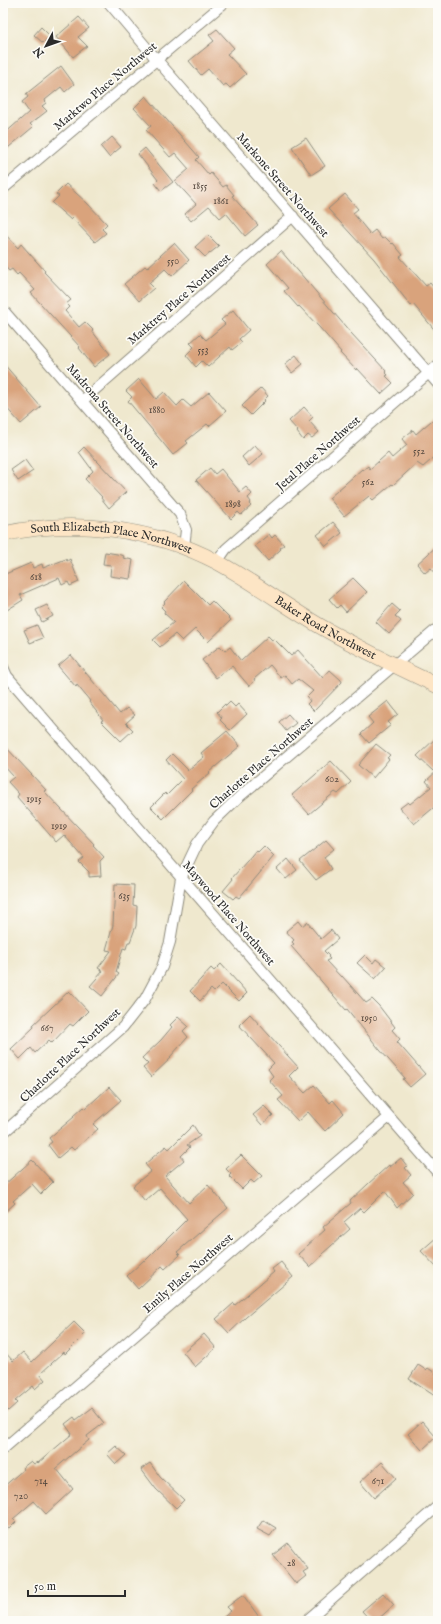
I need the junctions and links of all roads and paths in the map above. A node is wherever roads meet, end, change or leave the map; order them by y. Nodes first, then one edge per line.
1 (110, 3) edge
2 (224, 3) edge
3 (157, 60) junction
4 (3, 189) edge
5 (293, 216) junction
6 (3, 310) edge
7 (438, 365) edge
8 (429, 373) junction
9 (438, 384) edge
10 (82, 401) junction
11 (3, 534) edge
12 (184, 547) junction
13 (217, 562) junction
14 (438, 628) edge
15 (393, 665) junction
16 (3, 667) edge
17 (438, 686) edge
18 (181, 878) junction
19 (389, 1117) junction
20 (3, 1133) edge
21 (438, 1174) edge
22 (3, 1448) edge
23 (438, 1506) edge
24 (306, 1621) edge

1 - 3 street, Markone Street Northwest
2 - 3 street, Marktwo Place Northwest
3 - 4 street, Marktwo Place Northwest
3 - 5 street, Markone Street Northwest
5 - 8 street, Markone Street Northwest
5 - 10 street, Marktrey Place Northwest
6 - 10 street, Madrona Street Northwest
7 - 8 street, Jetal Place Northwest
8 - 9 street, Markone Street Northwest
8 - 13 street, Jetal Place Northwest
10 - 12 street, Madrona Street Northwest
11 - 12 street, South Elizabeth Place Northwest
12 - 13 street, South Elizabeth Place Northwest
13 - 15 street, Baker Road Northwest
14 - 15 street, Charlotte Place Northwest
15 - 17 street, Baker Road Northwest
15 - 18 street, Charlotte Place Northwest
16 - 18 street, Maywood Place Northwest
18 - 19 street, Maywood Place Northwest
18 - 20 street, Charlotte Place Northwest
19 - 21 street, Maywood Place Northwest
19 - 22 street, Emily Place Northwest
23 - 24 street

